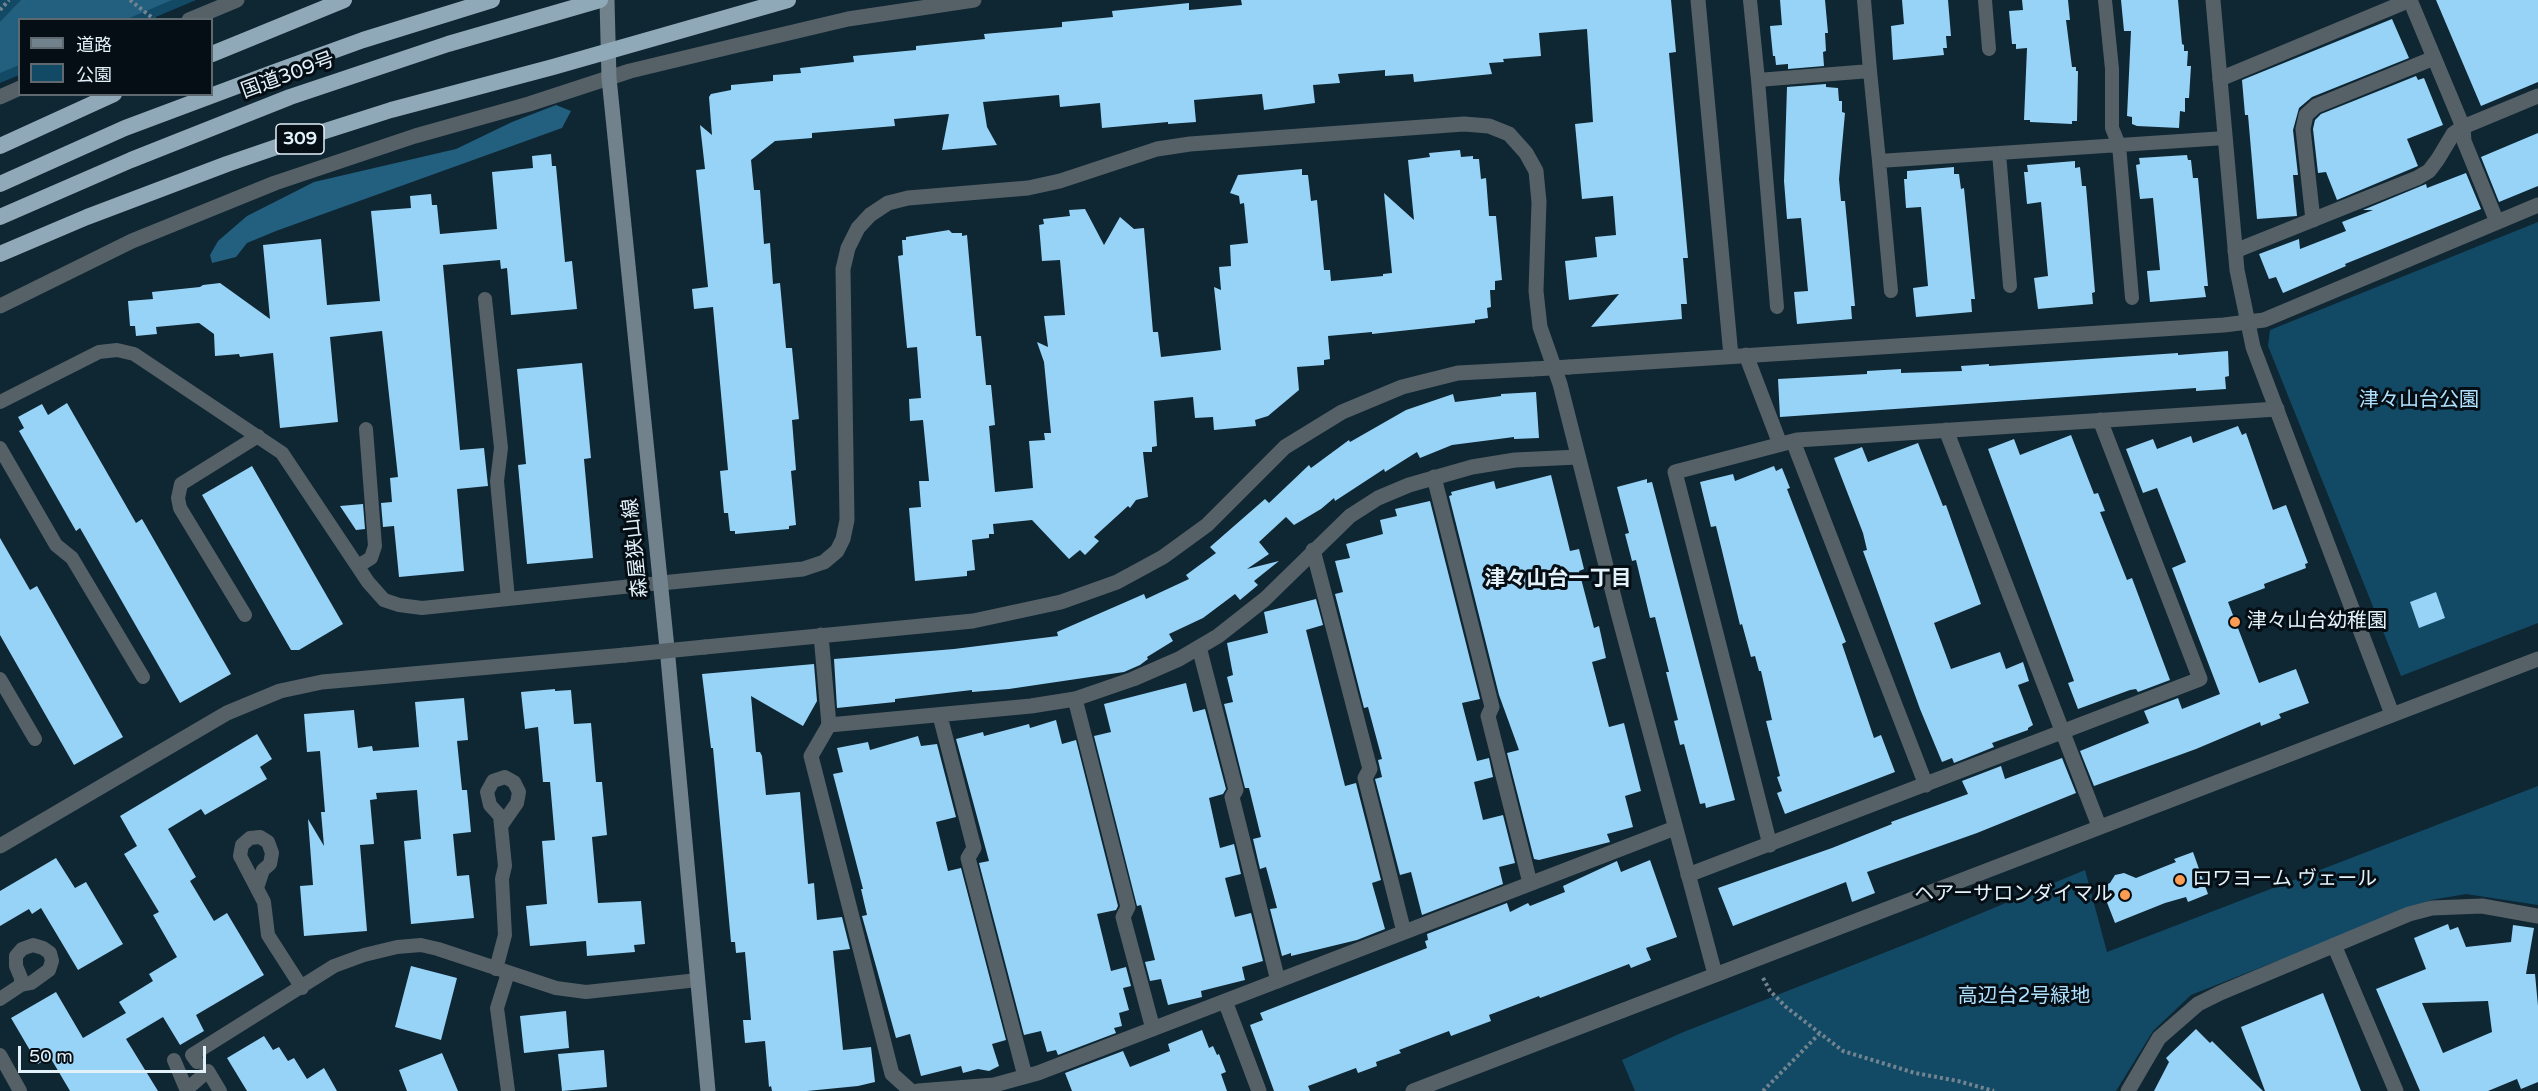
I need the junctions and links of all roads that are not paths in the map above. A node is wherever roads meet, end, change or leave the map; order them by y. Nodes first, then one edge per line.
1 (237, 0) edge
2 (344, 0) edge
3 (492, 0) edge
4 (600, 0) edge
5 (607, 0) edge
6 (788, 0) edge
7 (974, 0) edge
8 (1698, 0) edge
9 (1750, 0) edge
10 (1864, 0) edge
11 (1985, 0) edge
12 (2105, 0) edge
13 (2213, 0) edge
14 (2410, 0) edge
15 (194, 18) edge
16 (1989, 49) dead end
17 (609, 50) junction
18 (213, 54) edge
19 (2434, 58) junction
20 (1870, 71) junction
21 (609, 78) junction
22 (2220, 79) junction
23 (1758, 80) junction
24 (18, 89) edge
25 (213, 95) edge
26 (110, 96) edge
27 (211, 96) edge
28 (2538, 96) edge
29 (0, 97) edge
30 (2463, 127) junction
31 (2225, 138) junction
32 (2119, 145) junction
33 (0, 146) edge
34 (1999, 153) junction
35 (1879, 161) junction
36 (0, 184) edge
37 (2538, 205) edge
38 (0, 217) edge
39 (2313, 220) junction
40 (2497, 222) junction
41 (2235, 251) junction
42 (0, 254) edge
43 (2010, 286) dead end
44 (1891, 291) dead end
45 (2132, 298) dead end
46 (485, 300) dead end
47 (0, 306) edge
48 (1778, 307) dead end
49 (2248, 322) junction
50 (1739, 356) junction
51 (0, 402) edge
52 (2277, 409) junction
53 (2100, 420) junction
54 (366, 429) dead end
55 (1946, 430) junction
56 (258, 436) junction
57 (1786, 442) junction
58 (0, 448) edge
59 (1578, 457) junction
60 (1434, 477) junction
61 (1313, 550) junction
62 (358, 566) junction
63 (661, 584) junction
64 (508, 599) junction
65 (245, 615) dead end
66 (821, 635) junction
67 (1199, 647) junction
68 (2538, 659) edge
69 (143, 677) dead end
70 (0, 679) edge
71 (1075, 699) junction
72 (2392, 714) junction
73 (940, 716) junction
74 (829, 725) junction
75 (2063, 732) junction
76 (35, 739) dead end
77 (1926, 785) junction
78 (501, 826) dead end
79 (2099, 826) junction
80 (1675, 828) junction
81 (1770, 845) junction
82 (0, 846) edge
83 (1688, 875) junction
84 (1530, 883) junction
85 (256, 888) dead end
86 (2538, 916) edge
87 (1404, 932) junction
88 (2334, 945) junction
89 (502, 971) junction
90 (1714, 974) junction
91 (698, 980) junction
92 (1278, 981) junction
93 (21, 985) dead end
94 (302, 988) junction
95 (0, 999) edge
96 (1225, 1001) junction
97 (1153, 1029) junction
98 (0, 1055) edge
99 (174, 1060) dead end
100 (197, 1062) dead end
101 (1025, 1076) junction
102 (187, 1090) edge
103 (20, 1091) edge
104 (220, 1091) edge
105 (508, 1091) edge
106 (708, 1091) edge
107 (911, 1091) edge
108 (918, 1091) edge
109 (1259, 1091) edge
110 (1413, 1091) edge
111 (2127, 1091) edge
112 (2396, 1091) edge

1 - 15 street
2 - 18 highway
3 - 25 highway, 国道309号
4 - 38 highway, 国道309号 / 309
5 - 17 main road, 森屋狭山線
6 - 17 highway
7 - 21 street
8 - 50 street
9 - 23 lane
10 - 20 lane
11 - 16 lane
12 - 32 lane
13 - 22 street
14 - 19 street
14 - 22 street
17 - 21 main road, 森屋狭山線
17 - 42 highway, 309
19 - 30 street
19 - 39 street
20 - 23 lane
20 - 35 lane
21 - 47 street
21 - 63 main road, 森屋狭山線
22 - 31 street
23 - 48 lane
24 - 29 street
26 - 33 highway
27 - 36 highway, 国道309号
28 - 30 street
30 - 39 street
30 - 40 street
31 - 32 lane
31 - 41 street
32 - 34 lane
32 - 45 lane
34 - 35 lane
34 - 43 lane
35 - 44 lane
37 - 40 street
39 - 41 street
40 - 49 street
41 - 49 street
46 - 64 lane
49 - 50 street
49 - 52 street
50 - 57 street
50 - 66 street, bridge
51 - 56 lane
52 - 53 street
52 - 72 street
53 - 55 street
53 - 75 street
54 - 62 lane
55 - 57 street
55 - 75 street
56 - 62 lane
56 - 65 lane
57 - 77 street
57 - 81 street
58 - 69 lane
59 - 60 street
59 - 63 street
59 - 80 street
60 - 61 street
60 - 84 street
61 - 67 street
61 - 87 street
62 - 64 lane
63 - 64 lane
63 - 91 main road, 森屋狭山線
66 - 74 street
66 - 82 street, bridge
67 - 71 street
67 - 92 street
68 - 72 street
70 - 76 lane
71 - 73 street
71 - 97 street
72 - 79 street
73 - 74 street
73 - 101 street
74 - 107 street
75 - 77 street
75 - 79 street
77 - 81 street
78 - 89 lane
79 - 90 street
80 - 83 street
80 - 84 street
81 - 83 street
83 - 90 street
84 - 87 street
85 - 94 lane
86 - 88 street
87 - 92 street
88 - 111 street
88 - 112 street
89 - 91 lane
89 - 94 lane
89 - 105 lane
90 - 110 street
91 - 106 main road, 森屋狭山線
92 - 96 street
93 - 95 lane
94 - 100 lane
96 - 97 street
96 - 109 street
97 - 101 street
98 - 103 lane
99 - 102 lane
101 - 108 street
102 - 104 lane

